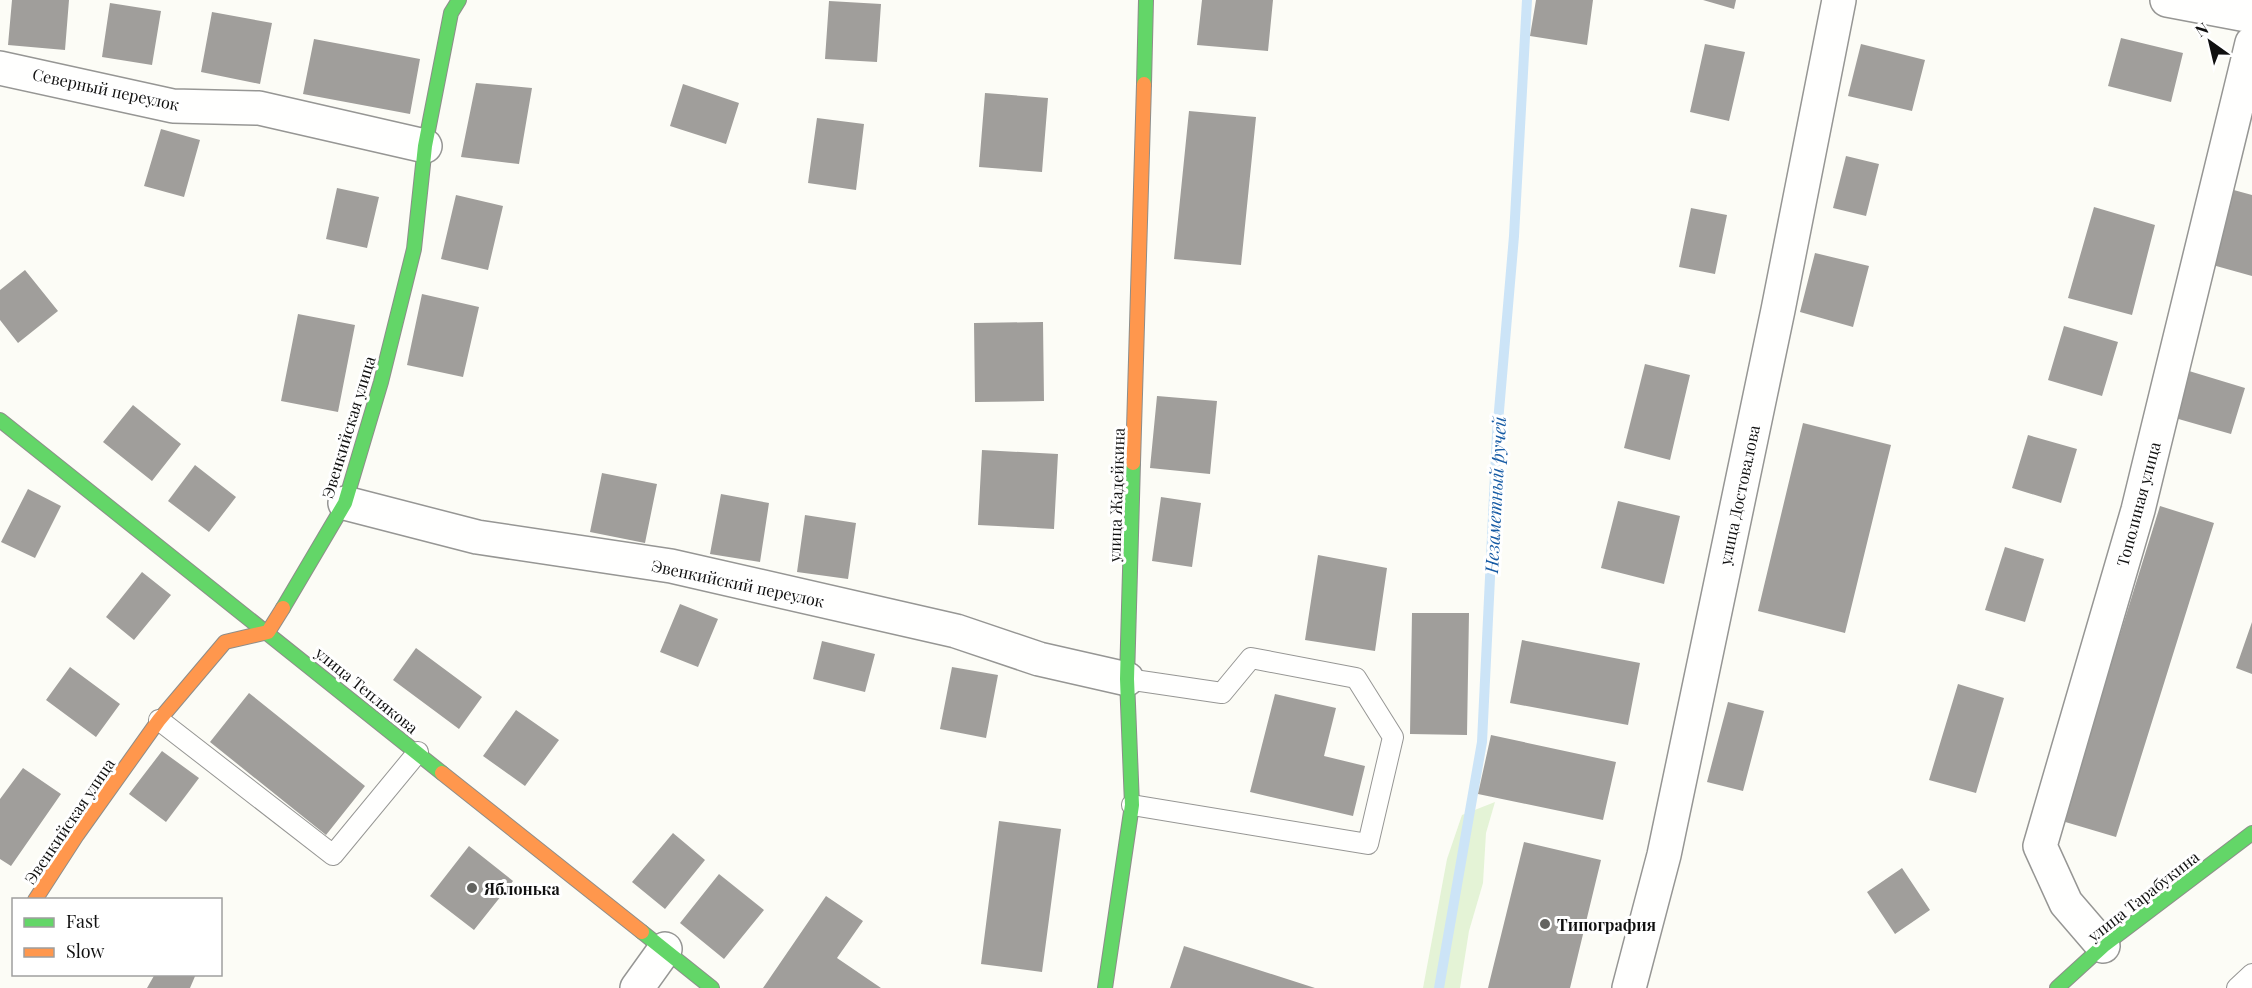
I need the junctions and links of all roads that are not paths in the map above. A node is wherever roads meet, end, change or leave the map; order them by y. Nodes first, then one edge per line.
1 (459, 0) edge
2 (1146, 0) edge
3 (1839, 0) edge
4 (2167, 0) edge
5 (2252, 16) edge
6 (2252, 43) edge
7 (0, 68) edge
8 (425, 146) junction
9 (0, 420) edge
10 (345, 503) junction
11 (268, 632) junction
12 (1127, 679) junction
13 (159, 720) junction
14 (418, 752) junction
15 (1132, 804) junction
16 (2252, 833) edge
17 (36, 898) edge
18 (2103, 946) junction
19 (665, 949) junction
20 (2252, 974) edge
21 (637, 988) edge
22 (712, 988) edge
23 (1105, 988) edge
24 (1629, 988) edge
25 (2057, 988) edge
26 (2237, 988) edge

1 - 8 street, Эвенкийская улица
2 - 12 street, улица Жадейкина
3 - 24 street, улица Достовалова
4 - 5 street
6 - 18 street, Тополиная улица
7 - 8 street, Северный переулок
8 - 10 street, Эвенкийская улица
9 - 11 street, улица Теплякова
10 - 11 street, Эвенкийская улица
10 - 12 street, Эвенкийский переулок
11 - 13 street, Эвенкийская улица
11 - 14 street, улица Теплякова
12 - 15 street, улица Жадейкина
12 - 15 lane
13 - 14 lane
13 - 17 street, Эвенкийская улица
14 - 19 street, улица Теплякова
15 - 23 street, улица Жадейкина
16 - 18 street, улица Тарабукина
18 - 25 street, улица Тарабукина
19 - 21 street
19 - 22 street, улица Теплякова
20 - 26 lane

